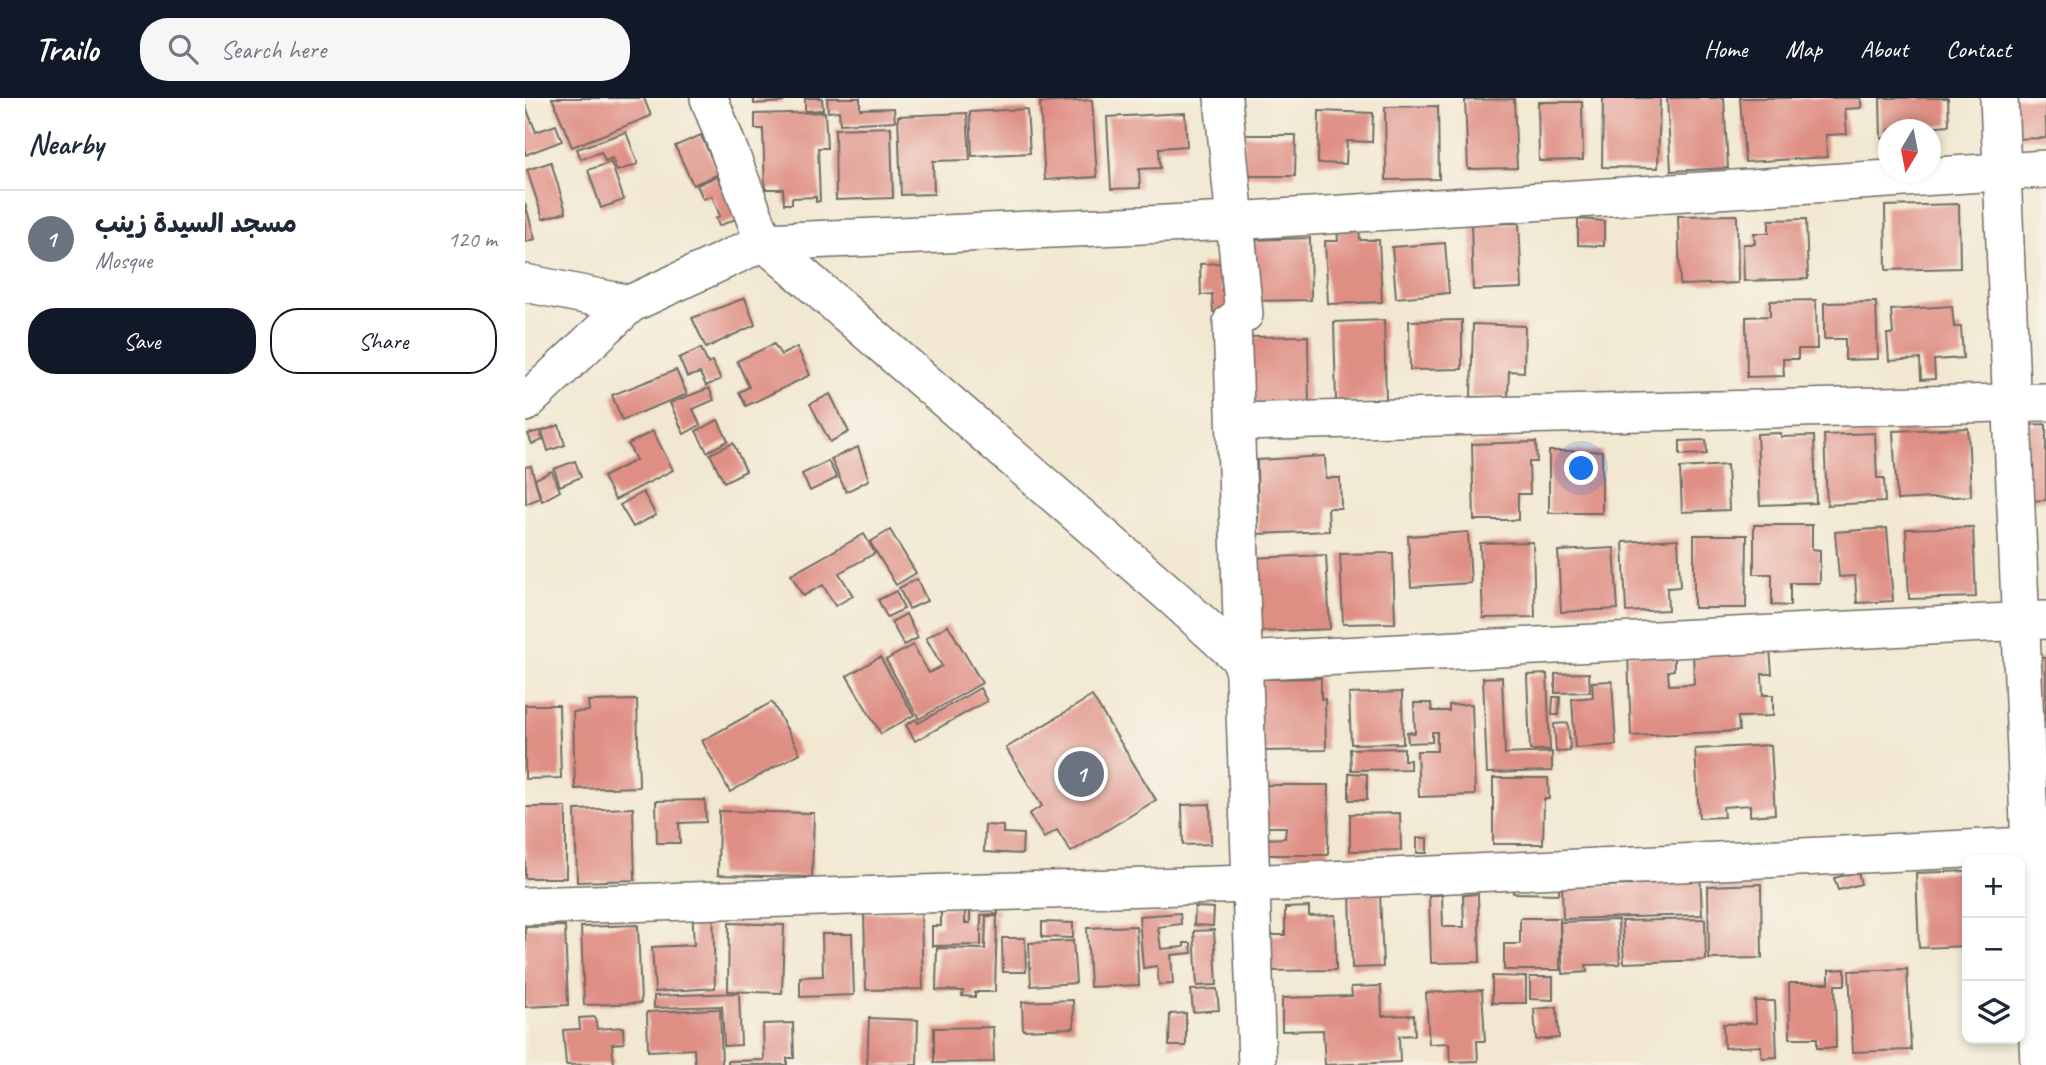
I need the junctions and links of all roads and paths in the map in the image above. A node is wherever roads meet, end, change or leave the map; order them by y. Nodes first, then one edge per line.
1 (709, 98) edge
2 (1223, 98) edge
3 (1999, 98) edge
4 (2046, 169) edge
5 (2003, 171) junction
6 (1233, 221) junction
7 (764, 242) junction
8 (525, 283) edge
9 (630, 304) junction
10 (2029, 402) edge
11 (525, 403) edge
12 (1236, 422) junction
13 (2033, 621) edge
14 (1243, 661) junction
15 (2038, 845) edge
16 (1249, 884) junction
17 (525, 906) edge
18 (1257, 1065) edge
19 (2039, 1065) edge

1 - 7 street
2 - 6 street
3 - 5 street
4 - 5 street
5 - 6 street
5 - 10 street
6 - 7 street
6 - 12 street
7 - 9 street
7 - 14 street
8 - 9 street
9 - 11 street
10 - 12 street
10 - 13 street
12 - 14 street
13 - 14 street
13 - 15 street
14 - 16 street
15 - 16 street
15 - 19 street
16 - 17 street
16 - 18 street

